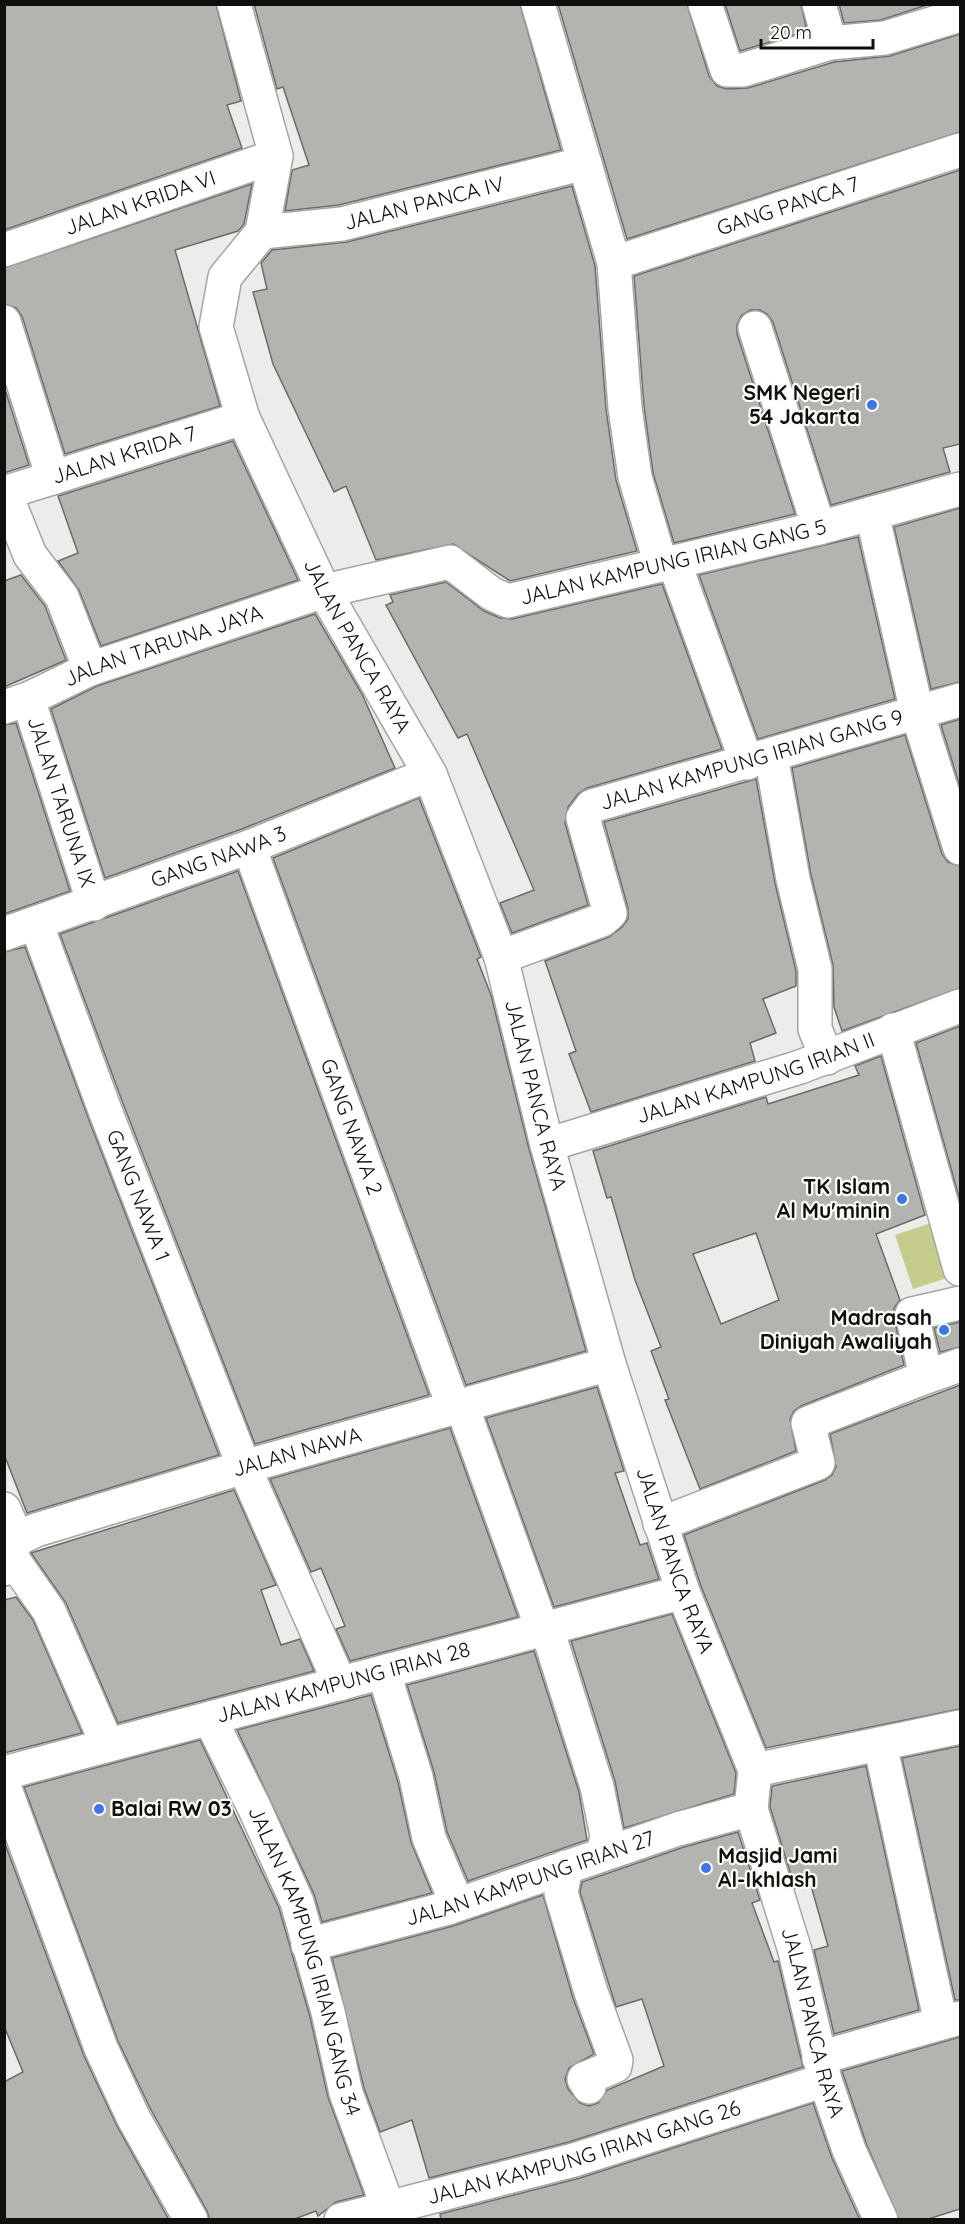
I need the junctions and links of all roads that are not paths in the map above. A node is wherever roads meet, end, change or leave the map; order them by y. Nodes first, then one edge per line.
1 (234, 4) edge
2 (538, 4) edge
3 (705, 4) edge
4 (819, 4) edge
5 (960, 15) edge
6 (830, 43) junction
7 (960, 150) edge
8 (276, 156) junction
9 (585, 164) junction
10 (262, 232) junction
11 (4, 250) edge
12 (614, 263) junction
13 (4, 322) edge
14 (755, 328) dead end
15 (243, 418) junction
16 (54, 478) junction
17 (960, 489) edge
18 (5, 493) edge
19 (872, 513) junction
20 (819, 528) junction
21 (667, 563) junction
22 (324, 591) junction
23 (90, 669) junction
24 (960, 700) edge
25 (16, 703) edge
26 (917, 712) junction
27 (759, 759) junction
28 (430, 774) junction
29 (249, 848) junction
30 (960, 848) edge
31 (94, 904) junction
32 (36, 923) junction
33 (4, 934) edge
34 (501, 957) junction
35 (960, 1006) edge
36 (894, 1030) junction
37 (827, 1058) junction
38 (547, 1145) junction
39 (960, 1269) edge
40 (960, 1303) edge
41 (609, 1364) junction
42 (960, 1365) edge
43 (926, 1377) junction
44 (458, 1407) junction
45 (243, 1467) junction
46 (4, 1509) edge
47 (660, 1524) junction
48 (10, 1554) edge
49 (683, 1592) junction
50 (545, 1630) junction
51 (384, 1673) junction
52 (339, 1684) junction
53 (210, 1719) junction
54 (960, 1727) edge
55 (107, 1744) junction
56 (881, 1751) junction
57 (755, 1770) junction
58 (4, 1773) edge
59 (4, 1786) edge
60 (751, 1809) junction
61 (603, 1854) junction
62 (566, 1867) junction
63 (448, 1908) junction
64 (308, 1945) junction
65 (951, 2020) edge
66 (822, 2069) junction
67 (589, 2087) dead end
68 (388, 2207) junction
69 (191, 2220) edge
70 (341, 2220) edge
71 (881, 2220) edge

1 - 8 street, JALAN PANCA RAYA
2 - 9 street
3 - 6 street
4 - 6 street
5 - 6 street
7 - 12 street, GANG PANCA 7
8 - 10 street, JALAN PANCA RAYA
8 - 11 street, JALAN KRIDA VI
9 - 10 street, JALAN PANCA IV
9 - 12 street
10 - 15 street, JALAN PANCA RAYA
12 - 21 street
13 - 16 street
14 - 20 street
15 - 16 street, JALAN KRIDA 7
15 - 22 street, JALAN PANCA RAYA
16 - 18 street, JALAN KRIDA 7
17 - 19 street, JALAN KAMPUNG IRIAN GANG 5
18 - 23 street
19 - 20 street, JALAN KAMPUNG IRIAN GANG 5
19 - 26 street
20 - 21 street, JALAN KAMPUNG IRIAN GANG 5
21 - 22 street, JALAN KAMPUNG IRIAN GANG 5
21 - 27 street
22 - 23 street, JALAN TARUNA JAYA
22 - 28 street, JALAN PANCA RAYA
23 - 25 street, JALAN TARUNA JAYA
24 - 26 street, JALAN KAMPUNG IRIAN GANG 9
25 - 31 street, JALAN TARUNA IX
26 - 27 street, JALAN KAMPUNG IRIAN GANG 9
26 - 30 street
27 - 34 street, JALAN KAMPUNG IRIAN GANG 9
27 - 37 street
28 - 29 street, GANG NAWA 3
28 - 34 street, JALAN PANCA RAYA
29 - 31 street, GANG NAWA 3
29 - 44 street, GANG NAWA 2
31 - 32 street, GANG NAWA 3
32 - 33 street, GANG NAWA 3
32 - 45 street, GANG NAWA 1
34 - 38 street, JALAN PANCA RAYA
35 - 36 street, JALAN KAMPUNG IRIAN II
36 - 37 street, JALAN KAMPUNG IRIAN II
36 - 39 street
37 - 38 street, JALAN KAMPUNG IRIAN II
38 - 41 street, JALAN PANCA RAYA
40 - 43 street
41 - 44 street, JALAN NAWA
41 - 47 street, JALAN PANCA RAYA
42 - 43 street
43 - 47 street
44 - 45 street, JALAN NAWA
44 - 50 street, GANG NAWA 2
45 - 48 street, JALAN NAWA
45 - 52 street, GANG NAWA 1
46 - 48 street
47 - 49 street, JALAN PANCA RAYA
48 - 55 street
49 - 50 street, JALAN KAMPUNG IRIAN 28
49 - 57 street, JALAN PANCA RAYA
50 - 51 street, JALAN KAMPUNG IRIAN 28
50 - 61 street, GANG NAWA 2
51 - 52 street, JALAN KAMPUNG IRIAN 28
51 - 63 street
52 - 53 street, JALAN KAMPUNG IRIAN 28
53 - 55 street, JALAN KAMPUNG IRIAN 28
53 - 64 street, JALAN KAMPUNG IRIAN GANG 34
54 - 56 street
55 - 58 street, JALAN KAMPUNG IRIAN 28
56 - 57 street
56 - 65 street
57 - 60 street, JALAN PANCA RAYA
59 - 69 street
60 - 61 street, JALAN KAMPUNG IRIAN 27
60 - 66 street, JALAN PANCA RAYA
61 - 62 street, JALAN KAMPUNG IRIAN 27
62 - 63 street, JALAN KAMPUNG IRIAN 27
62 - 67 street
63 - 64 street, JALAN KAMPUNG IRIAN 27
64 - 68 street, JALAN KAMPUNG IRIAN GANG 34
65 - 66 street, JALAN KAMPUNG IRIAN GANG 26
66 - 68 street, JALAN KAMPUNG IRIAN GANG 26
66 - 71 street, JALAN PANCA RAYA
68 - 70 street, JALAN KAMPUNG IRIAN GANG 26

